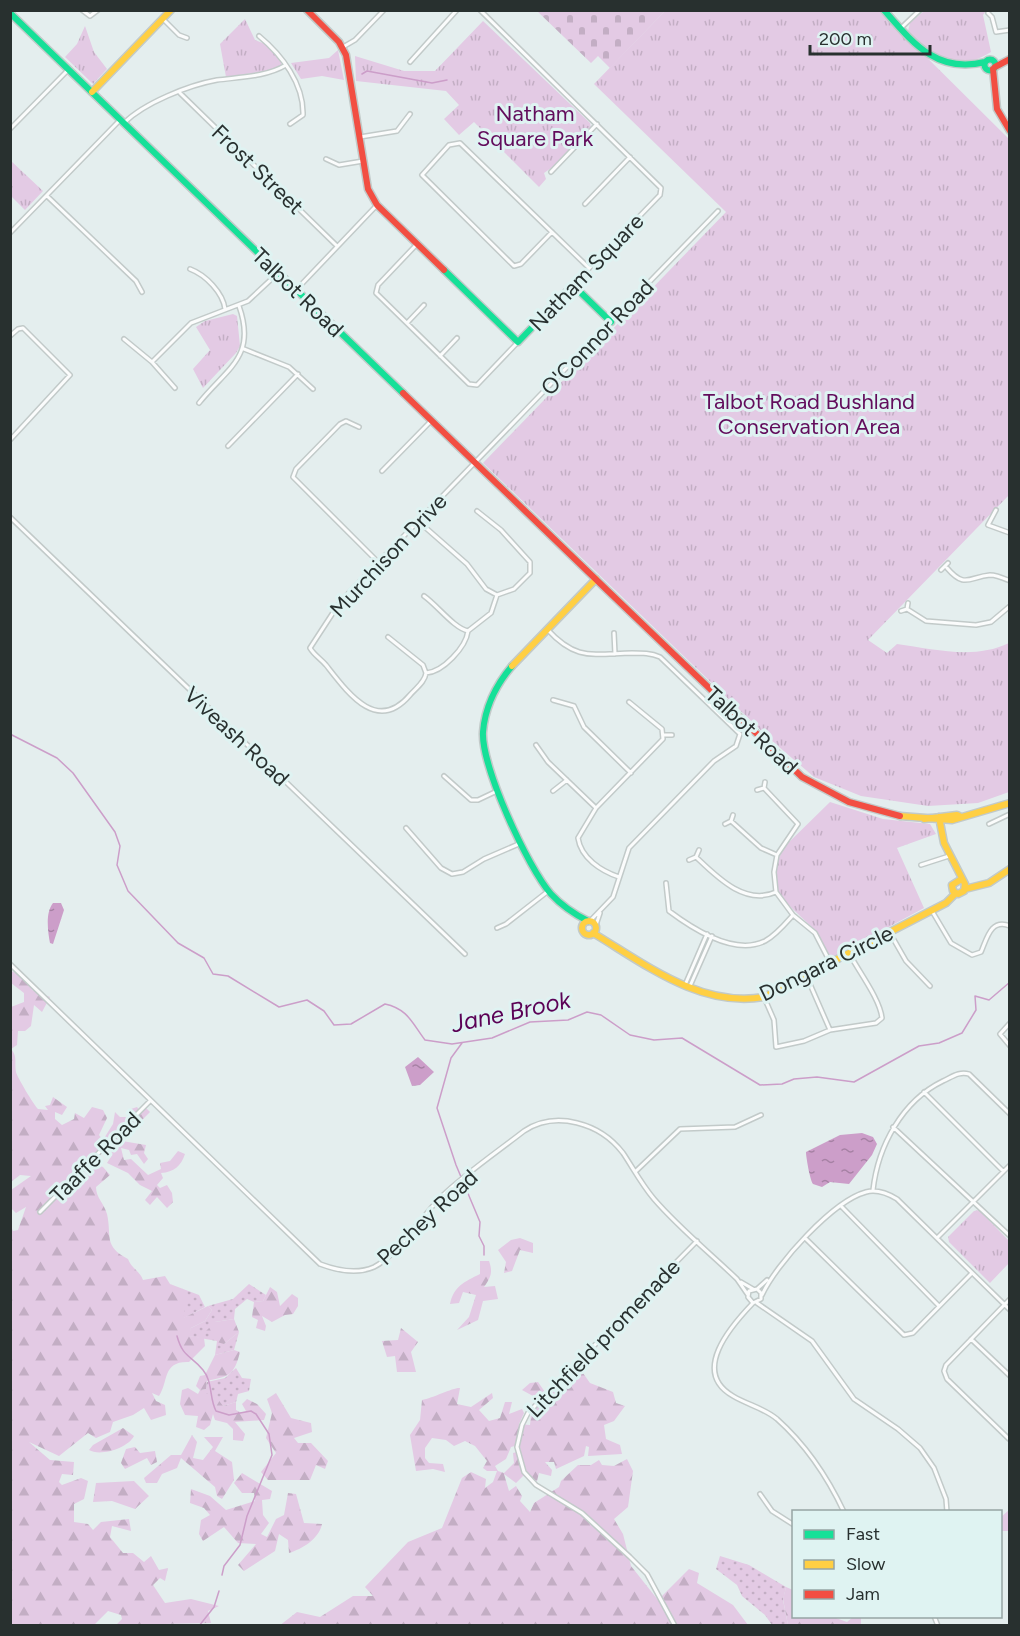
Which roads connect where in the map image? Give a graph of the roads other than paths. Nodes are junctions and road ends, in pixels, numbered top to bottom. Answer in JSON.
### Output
{"nodes":[{"id":1,"x":82,"y":10,"type":"edge"},
{"id":2,"x":98,"y":10,"type":"edge"},
{"id":3,"x":171,"y":10,"type":"edge"},
{"id":4,"x":307,"y":10,"type":"edge"},
{"id":5,"x":384,"y":10,"type":"edge"},
{"id":6,"x":457,"y":10,"type":"edge"},
{"id":7,"x":480,"y":10,"type":"edge"},
{"id":8,"x":884,"y":10,"type":"edge"},
{"id":9,"x":920,"y":10,"type":"edge"},
{"id":10,"x":10,"y":13,"type":"edge"},
{"id":11,"x":988,"y":13,"type":"dead end"},
{"id":12,"x":162,"y":19,"type":"junction"},
{"id":13,"x":901,"y":28,"type":"junction"},
{"id":14,"x":1010,"y":30,"type":"edge"},
{"id":15,"x":259,"y":36,"type":"dead end"},
{"id":16,"x":187,"y":38,"type":"dead end"},
{"id":17,"x":343,"y":47,"type":"junction"},
{"id":18,"x":1010,"y":59,"type":"edge"},
{"id":19,"x":410,"y":62,"type":"dead end"},
{"id":20,"x":286,"y":65,"type":"junction"},
{"id":21,"x":990,"y":67,"type":"junction"},
{"id":22,"x":68,"y":70,"type":"junction"},
{"id":23,"x":92,"y":92,"type":"junction"},
{"id":24,"x":180,"y":93,"type":"junction"},
{"id":25,"x":410,"y":114,"type":"dead end"},
{"id":26,"x":122,"y":122,"type":"junction"},
{"id":27,"x":290,"y":124,"type":"dead end"},
{"id":28,"x":597,"y":124,"type":"junction"},
{"id":29,"x":10,"y":129,"type":"edge"},
{"id":30,"x":1010,"y":131,"type":"edge"},
{"id":31,"x":360,"y":137,"type":"junction"},
{"id":32,"x":630,"y":157,"type":"junction"},
{"id":33,"x":326,"y":159,"type":"dead end"},
{"id":34,"x":363,"y":161,"type":"junction"},
{"id":35,"x":551,"y":172,"type":"dead end"},
{"id":36,"x":47,"y":196,"type":"junction"},
{"id":37,"x":585,"y":204,"type":"dead end"},
{"id":38,"x":377,"y":205,"type":"junction"},
{"id":39,"x":718,"y":211,"type":"dead end"},
{"id":40,"x":552,"y":232,"type":"junction"},
{"id":41,"x":10,"y":233,"type":"edge"},
{"id":42,"x":417,"y":244,"type":"junction"},
{"id":43,"x":337,"y":246,"type":"junction"},
{"id":44,"x":589,"y":268,"type":"junction"},
{"id":45,"x":190,"y":269,"type":"dead end"},
{"id":46,"x":278,"y":273,"type":"junction"},
{"id":47,"x":573,"y":285,"type":"junction"},
{"id":48,"x":296,"y":290,"type":"junction"},
{"id":49,"x":142,"y":292,"type":"dead end"},
{"id":50,"x":424,"y":305,"type":"dead end"},
{"id":51,"x":239,"y":306,"type":"junction"},
{"id":52,"x":225,"y":309,"type":"junction"},
{"id":53,"x":611,"y":322,"type":"junction"},
{"id":54,"x":406,"y":323,"type":"junction"},
{"id":55,"x":10,"y":336,"type":"edge"},
{"id":56,"x":457,"y":338,"type":"dead end"},
{"id":57,"x":124,"y":339,"type":"dead end"},
{"id":58,"x":518,"y":342,"type":"junction"},
{"id":59,"x":244,"y":349,"type":"junction"},
{"id":60,"x":440,"y":356,"type":"junction"},
{"id":61,"x":152,"y":362,"type":"junction"},
{"id":62,"x":298,"y":374,"type":"junction"},
{"id":63,"x":175,"y":388,"type":"dead end"},
{"id":64,"x":313,"y":389,"type":"dead end"},
{"id":65,"x":200,"y":403,"type":"dead end"},
{"id":66,"x":432,"y":421,"type":"junction"},
{"id":67,"x":360,"y":427,"type":"dead end"},
{"id":68,"x":10,"y":440,"type":"edge"},
{"id":69,"x":228,"y":446,"type":"dead end"},
{"id":70,"x":475,"y":463,"type":"junction"},
{"id":71,"x":382,"y":471,"type":"dead end"},
{"id":72,"x":996,"y":510,"type":"dead end"},
{"id":73,"x":477,"y":511,"type":"dead end"},
{"id":74,"x":10,"y":517,"type":"edge"},
{"id":75,"x":418,"y":521,"type":"junction"},
{"id":76,"x":988,"y":525,"type":"junction"},
{"id":77,"x":983,"y":526,"type":"dead end"},
{"id":78,"x":1010,"y":533,"type":"edge"},
{"id":79,"x":378,"y":562,"type":"junction"},
{"id":80,"x":941,"y":570,"type":"dead end"},
{"id":81,"x":1010,"y":580,"type":"edge"},
{"id":82,"x":596,"y":581,"type":"junction"},
{"id":83,"x":497,"y":595,"type":"junction"},
{"id":84,"x":424,"y":596,"type":"dead end"},
{"id":85,"x":909,"y":603,"type":"dead end"},
{"id":86,"x":1010,"y":606,"type":"edge"},
{"id":87,"x":907,"y":609,"type":"junction"},
{"id":88,"x":901,"y":611,"type":"dead end"},
{"id":89,"x":547,"y":629,"type":"junction"},
{"id":90,"x":468,"y":631,"type":"junction"},
{"id":91,"x":614,"y":633,"type":"dead end"},
{"id":92,"x":388,"y":637,"type":"dead end"},
{"id":93,"x":615,"y":654,"type":"junction"},
{"id":94,"x":426,"y":673,"type":"junction"},
{"id":95,"x":553,"y":700,"type":"dead end"},
{"id":96,"x":628,"y":702,"type":"dead end"},
{"id":97,"x":664,"y":735,"type":"junction"},
{"id":98,"x":672,"y":735,"type":"dead end"},
{"id":99,"x":536,"y":745,"type":"dead end"},
{"id":100,"x":631,"y":773,"type":"junction"},
{"id":101,"x":444,"y":776,"type":"dead end"},
{"id":102,"x":567,"y":780,"type":"junction"},
{"id":103,"x":765,"y":782,"type":"dead end"},
{"id":104,"x":764,"y":788,"type":"junction"},
{"id":105,"x":498,"y":790,"type":"junction"},
{"id":106,"x":552,"y":790,"type":"dead end"},
{"id":107,"x":757,"y":790,"type":"dead end"},
{"id":108,"x":1010,"y":802,"type":"edge"},
{"id":109,"x":596,"y":808,"type":"junction"},
{"id":110,"x":1010,"y":814,"type":"edge"},
{"id":111,"x":733,"y":815,"type":"dead end"},
{"id":112,"x":941,"y":819,"type":"junction"},
{"id":113,"x":731,"y":821,"type":"junction"},
{"id":114,"x":725,"y":824,"type":"dead end"},
{"id":115,"x":989,"y":824,"type":"dead end"},
{"id":116,"x":406,"y":828,"type":"dead end"},
{"id":117,"x":521,"y":843,"type":"junction"},
{"id":118,"x":699,"y":850,"type":"dead end"},
{"id":119,"x":777,"y":855,"type":"junction"},
{"id":120,"x":950,"y":855,"type":"junction"},
{"id":121,"x":696,"y":857,"type":"junction"},
{"id":122,"x":689,"y":860,"type":"dead end"},
{"id":123,"x":921,"y":865,"type":"dead end"},
{"id":124,"x":1010,"y":868,"type":"edge"},
{"id":125,"x":619,"y":877,"type":"junction"},
{"id":126,"x":666,"y":883,"type":"dead end"},
{"id":127,"x":962,"y":883,"type":"junction"},
{"id":128,"x":954,"y":891,"type":"junction"},
{"id":129,"x":547,"y":892,"type":"junction"},
{"id":130,"x":776,"y":892,"type":"junction"},
{"id":131,"x":932,"y":910,"type":"junction"},
{"id":132,"x":601,"y":911,"type":"junction"},
{"id":133,"x":574,"y":915,"type":"junction"},
{"id":134,"x":793,"y":915,"type":"junction"},
{"id":135,"x":593,"y":926,"type":"junction"},
{"id":136,"x":1010,"y":926,"type":"edge"},
{"id":137,"x":582,"y":927,"type":"junction"},
{"id":138,"x":497,"y":928,"type":"dead end"},
{"id":139,"x":889,"y":932,"type":"junction"},
{"id":140,"x":707,"y":933,"type":"junction"},
{"id":141,"x":712,"y":936,"type":"junction"},
{"id":142,"x":849,"y":953,"type":"junction"},
{"id":143,"x":465,"y":954,"type":"dead end"},
{"id":144,"x":830,"y":962,"type":"junction"},
{"id":145,"x":10,"y":964,"type":"edge"},
{"id":146,"x":806,"y":975,"type":"junction"},
{"id":147,"x":687,"y":986,"type":"junction"},
{"id":148,"x":930,"y":986,"type":"dead end"},
{"id":149,"x":764,"y":997,"type":"junction"},
{"id":150,"x":1010,"y":1023,"type":"edge"},
{"id":151,"x":830,"y":1030,"type":"junction"},
{"id":152,"x":1010,"y":1046,"type":"edge"},
{"id":153,"x":924,"y":1092,"type":"junction"},
{"id":154,"x":150,"y":1101,"type":"junction"},
{"id":155,"x":1010,"y":1114,"type":"edge"},
{"id":156,"x":761,"y":1115,"type":"dead end"},
{"id":157,"x":893,"y":1127,"type":"junction"},
{"id":158,"x":1010,"y":1165,"type":"edge"},
{"id":159,"x":1003,"y":1171,"type":"junction"},
{"id":160,"x":635,"y":1172,"type":"junction"},
{"id":161,"x":873,"y":1191,"type":"junction"},
{"id":162,"x":974,"y":1201,"type":"junction"},
{"id":163,"x":841,"y":1206,"type":"junction"},
{"id":164,"x":40,"y":1212,"type":"dead end"},
{"id":165,"x":1009,"y":1234,"type":"edge"},
{"id":166,"x":805,"y":1237,"type":"junction"},
{"id":167,"x":937,"y":1238,"type":"junction"},
{"id":168,"x":697,"y":1241,"type":"junction"},
{"id":169,"x":972,"y":1273,"type":"junction"},
{"id":170,"x":771,"y":1276,"type":"junction"},
{"id":171,"x":739,"y":1281,"type":"junction"},
{"id":172,"x":755,"y":1289,"type":"junction"},
{"id":173,"x":748,"y":1296,"type":"junction"},
{"id":174,"x":762,"y":1296,"type":"junction"},
{"id":175,"x":1010,"y":1299,"type":"edge"},
{"id":176,"x":755,"y":1303,"type":"junction"},
{"id":177,"x":1004,"y":1305,"type":"junction"},
{"id":178,"x":939,"y":1306,"type":"junction"},
{"id":179,"x":769,"y":1309,"type":"junction"},
{"id":180,"x":1010,"y":1310,"type":"edge"},
{"id":181,"x":743,"y":1314,"type":"junction"},
{"id":182,"x":971,"y":1339,"type":"junction"},
{"id":183,"x":1010,"y":1376,"type":"edge"},
{"id":184,"x":1009,"y":1439,"type":"edge"},
{"id":185,"x":760,"y":1494,"type":"dead end"},
{"id":186,"x":843,"y":1510,"type":"edge"},
{"id":187,"x":947,"y":1510,"type":"edge"},
{"id":188,"x":792,"y":1525,"type":"edge"},
{"id":189,"x":675,"y":1626,"type":"edge"}],
"edges":[{"from":1,"to":2,"type":"street"},
{"from":3,"to":12,"type":"street"},
{"from":4,"to":17,"type":"street"},
{"from":5,"to":17,"type":"street"},
{"from":6,"to":19,"type":"street"},
{"from":7,"to":28,"type":"street","name":"Natham Square"},
{"from":8,"to":13,"type":"street"},
{"from":9,"to":13,"type":"street"},
{"from":10,"to":22,"type":"street","name":"Talbot Road"},
{"from":11,"to":14,"type":"street"},
{"from":12,"to":16,"type":"street"},
{"from":12,"to":23,"type":"street"},
{"from":13,"to":21,"type":"street"},
{"from":15,"to":20,"type":"street"},
{"from":17,"to":31,"type":"street","name":"Natham Square"},
{"from":18,"to":21,"type":"street"},
{"from":20,"to":24,"type":"street"},
{"from":20,"to":27,"type":"street"},
{"from":21,"to":30,"type":"street"},
{"from":22,"to":23,"type":"street","name":"Talbot Road"},
{"from":22,"to":29,"type":"street"},
{"from":23,"to":26,"type":"street","name":"Talbot Road"},
{"from":24,"to":26,"type":"street"},
{"from":24,"to":43,"type":"street","name":"Frost Street"},
{"from":25,"to":31,"type":"street"},
{"from":26,"to":36,"type":"street"},
{"from":26,"to":46,"type":"street","name":"Talbot Road"},
{"from":28,"to":32,"type":"street","name":"Natham Square"},
{"from":28,"to":35,"type":"street"},
{"from":31,"to":34,"type":"street","name":"Natham Square"},
{"from":32,"to":37,"type":"street"},
{"from":32,"to":44,"type":"street","name":"Natham Square"},
{"from":33,"to":34,"type":"street"},
{"from":34,"to":38,"type":"street","name":"Natham Square"},
{"from":36,"to":41,"type":"street"},
{"from":36,"to":49,"type":"street"},
{"from":38,"to":42,"type":"street","name":"Natham Square"},
{"from":38,"to":43,"type":"street"},
{"from":39,"to":53,"type":"street","name":"O'Connor Road"},
{"from":40,"to":40,"type":"street"},
{"from":40,"to":44,"type":"street"},
{"from":42,"to":54,"type":"street"},
{"from":42,"to":58,"type":"street","name":"Natham Square"},
{"from":43,"to":48,"type":"street"},
{"from":44,"to":47,"type":"street","name":"Natham Square"},
{"from":45,"to":52,"type":"street"},
{"from":46,"to":48,"type":"street","name":"Talbot Road"},
{"from":46,"to":51,"type":"street"},
{"from":47,"to":53,"type":"street"},
{"from":47,"to":58,"type":"street","name":"Natham Square"},
{"from":48,"to":66,"type":"street","name":"Talbot Road"},
{"from":50,"to":54,"type":"street"},
{"from":51,"to":52,"type":"street"},
{"from":51,"to":59,"type":"street"},
{"from":52,"to":61,"type":"street"},
{"from":53,"to":70,"type":"street","name":"O'Connor Road"},
{"from":54,"to":60,"type":"street"},
{"from":55,"to":68,"type":"street"},
{"from":56,"to":60,"type":"street"},
{"from":57,"to":61,"type":"street"},
{"from":58,"to":60,"type":"street"},
{"from":59,"to":62,"type":"street"},
{"from":59,"to":65,"type":"street"},
{"from":61,"to":63,"type":"street"},
{"from":62,"to":64,"type":"street"},
{"from":62,"to":69,"type":"street"},
{"from":66,"to":70,"type":"street","name":"Talbot Road"},
{"from":66,"to":71,"type":"street"},
{"from":67,"to":79,"type":"street"},
{"from":70,"to":75,"type":"street","name":"Murchison Drive"},
{"from":70,"to":82,"type":"street","name":"Talbot Road"},
{"from":72,"to":76,"type":"street"},
{"from":73,"to":83,"type":"street"},
{"from":74,"to":143,"type":"street","name":"Viveash Road"},
{"from":75,"to":79,"type":"street","name":"Murchison Drive"},
{"from":75,"to":83,"type":"street"},
{"from":76,"to":77,"type":"street"},
{"from":76,"to":78,"type":"street"},
{"from":79,"to":94,"type":"street","name":"Murchison Drive"},
{"from":80,"to":81,"type":"street"},
{"from":82,"to":89,"type":"street","name":"Dongara Circle"},
{"from":82,"to":112,"type":"street","name":"Talbot Road"},
{"from":83,"to":90,"type":"street"},
{"from":84,"to":90,"type":"street"},
{"from":85,"to":87,"type":"street"},
{"from":86,"to":87,"type":"street"},
{"from":87,"to":88,"type":"street"},
{"from":89,"to":93,"type":"street"},
{"from":89,"to":105,"type":"street","name":"Dongara Circle"},
{"from":90,"to":94,"type":"street"},
{"from":91,"to":93,"type":"street"},
{"from":92,"to":94,"type":"street"},
{"from":93,"to":125,"type":"street"},
{"from":95,"to":100,"type":"street"},
{"from":96,"to":97,"type":"street"},
{"from":97,"to":98,"type":"street"},
{"from":97,"to":100,"type":"street"},
{"from":99,"to":102,"type":"street"},
{"from":100,"to":109,"type":"street"},
{"from":101,"to":105,"type":"street"},
{"from":102,"to":106,"type":"street"},
{"from":102,"to":109,"type":"street"},
{"from":103,"to":104,"type":"street"},
{"from":104,"to":107,"type":"street"},
{"from":104,"to":119,"type":"street"},
{"from":105,"to":117,"type":"street","name":"Dongara Circle"},
{"from":108,"to":112,"type":"street","name":"Talbot Road"},
{"from":109,"to":125,"type":"street"},
{"from":110,"to":115,"type":"street"},
{"from":111,"to":113,"type":"street"},
{"from":112,"to":120,"type":"street"},
{"from":113,"to":114,"type":"street"},
{"from":113,"to":119,"type":"street"},
{"from":116,"to":117,"type":"street"},
{"from":117,"to":129,"type":"street","name":"Dongara Circle"},
{"from":118,"to":121,"type":"street"},
{"from":119,"to":130,"type":"street"},
{"from":120,"to":123,"type":"street"},
{"from":120,"to":127,"type":"street"},
{"from":121,"to":122,"type":"street"},
{"from":121,"to":130,"type":"street"},
{"from":124,"to":127,"type":"street"},
{"from":125,"to":132,"type":"street"},
{"from":126,"to":140,"type":"street"},
{"from":127,"to":128,"type":"street"},
{"from":127,"to":128,"type":"street"},
{"from":128,"to":131,"type":"street","name":"Dongara Circle"},
{"from":129,"to":133,"type":"street","name":"Dongara Circle"},
{"from":129,"to":138,"type":"street"},
{"from":130,"to":134,"type":"street"},
{"from":131,"to":136,"type":"street"},
{"from":131,"to":139,"type":"street","name":"Dongara Circle"},
{"from":132,"to":135,"type":"street"},
{"from":132,"to":135,"type":"street"},
{"from":133,"to":135,"type":"street","name":"Dongara Circle"},
{"from":133,"to":137,"type":"street","name":"Dongara Circle"},
{"from":134,"to":141,"type":"street"},
{"from":134,"to":144,"type":"street"},
{"from":135,"to":137,"type":"street"},
{"from":135,"to":137,"type":"street"},
{"from":135,"to":147,"type":"street","name":"Dongara Circle"},
{"from":139,"to":142,"type":"street","name":"Dongara Circle"},
{"from":139,"to":148,"type":"street"},
{"from":140,"to":141,"type":"street"},
{"from":140,"to":147,"type":"street"},
{"from":141,"to":147,"type":"street"},
{"from":142,"to":144,"type":"street","name":"Dongara Circle"},
{"from":142,"to":151,"type":"street"},
{"from":144,"to":146,"type":"street","name":"Dongara Circle"},
{"from":145,"to":154,"type":"street","name":"Pechey Road"},
{"from":146,"to":149,"type":"street","name":"Dongara Circle"},
{"from":146,"to":151,"type":"street"},
{"from":147,"to":149,"type":"street","name":"Dongara Circle"},
{"from":149,"to":151,"type":"street"},
{"from":150,"to":152,"type":"street"},
{"from":153,"to":155,"type":"street"},
{"from":153,"to":157,"type":"street"},
{"from":153,"to":159,"type":"street"},
{"from":154,"to":160,"type":"street","name":"Pechey Road"},
{"from":154,"to":164,"type":"street","name":"Taaffe Road"},
{"from":156,"to":160,"type":"street"},
{"from":157,"to":161,"type":"street"},
{"from":157,"to":162,"type":"street"},
{"from":158,"to":159,"type":"street"},
{"from":159,"to":162,"type":"street"},
{"from":160,"to":168,"type":"street","name":"Pechey Road"},
{"from":161,"to":163,"type":"street"},
{"from":161,"to":167,"type":"street"},
{"from":162,"to":165,"type":"street"},
{"from":162,"to":167,"type":"street"},
{"from":163,"to":166,"type":"street"},
{"from":163,"to":178,"type":"street"},
{"from":166,"to":170,"type":"street"},
{"from":166,"to":178,"type":"street"},
{"from":167,"to":169,"type":"street"},
{"from":168,"to":171,"type":"street","name":"Pechey Road"},
{"from":168,"to":189,"type":"street","name":"Litchfield promenade"},
{"from":169,"to":177,"type":"street"},
{"from":169,"to":178,"type":"street"},
{"from":170,"to":172,"type":"street"},
{"from":170,"to":174,"type":"street"},
{"from":171,"to":172,"type":"street","name":"Pechey Road"},
{"from":171,"to":173,"type":"street","name":"Pechey Road"},
{"from":172,"to":173,"type":"street"},
{"from":172,"to":174,"type":"street"},
{"from":173,"to":176,"type":"street","name":"Pechey Road"},
{"from":173,"to":181,"type":"street"},
{"from":174,"to":176,"type":"street"},
{"from":174,"to":179,"type":"street"},
{"from":175,"to":177,"type":"street"},
{"from":176,"to":179,"type":"street"},
{"from":176,"to":181,"type":"street"},
{"from":177,"to":180,"type":"street"},
{"from":177,"to":182,"type":"street"},
{"from":179,"to":187,"type":"street"},
{"from":181,"to":186,"type":"street"},
{"from":182,"to":183,"type":"street"},
{"from":182,"to":184,"type":"street"},
{"from":185,"to":188,"type":"street"}]}
